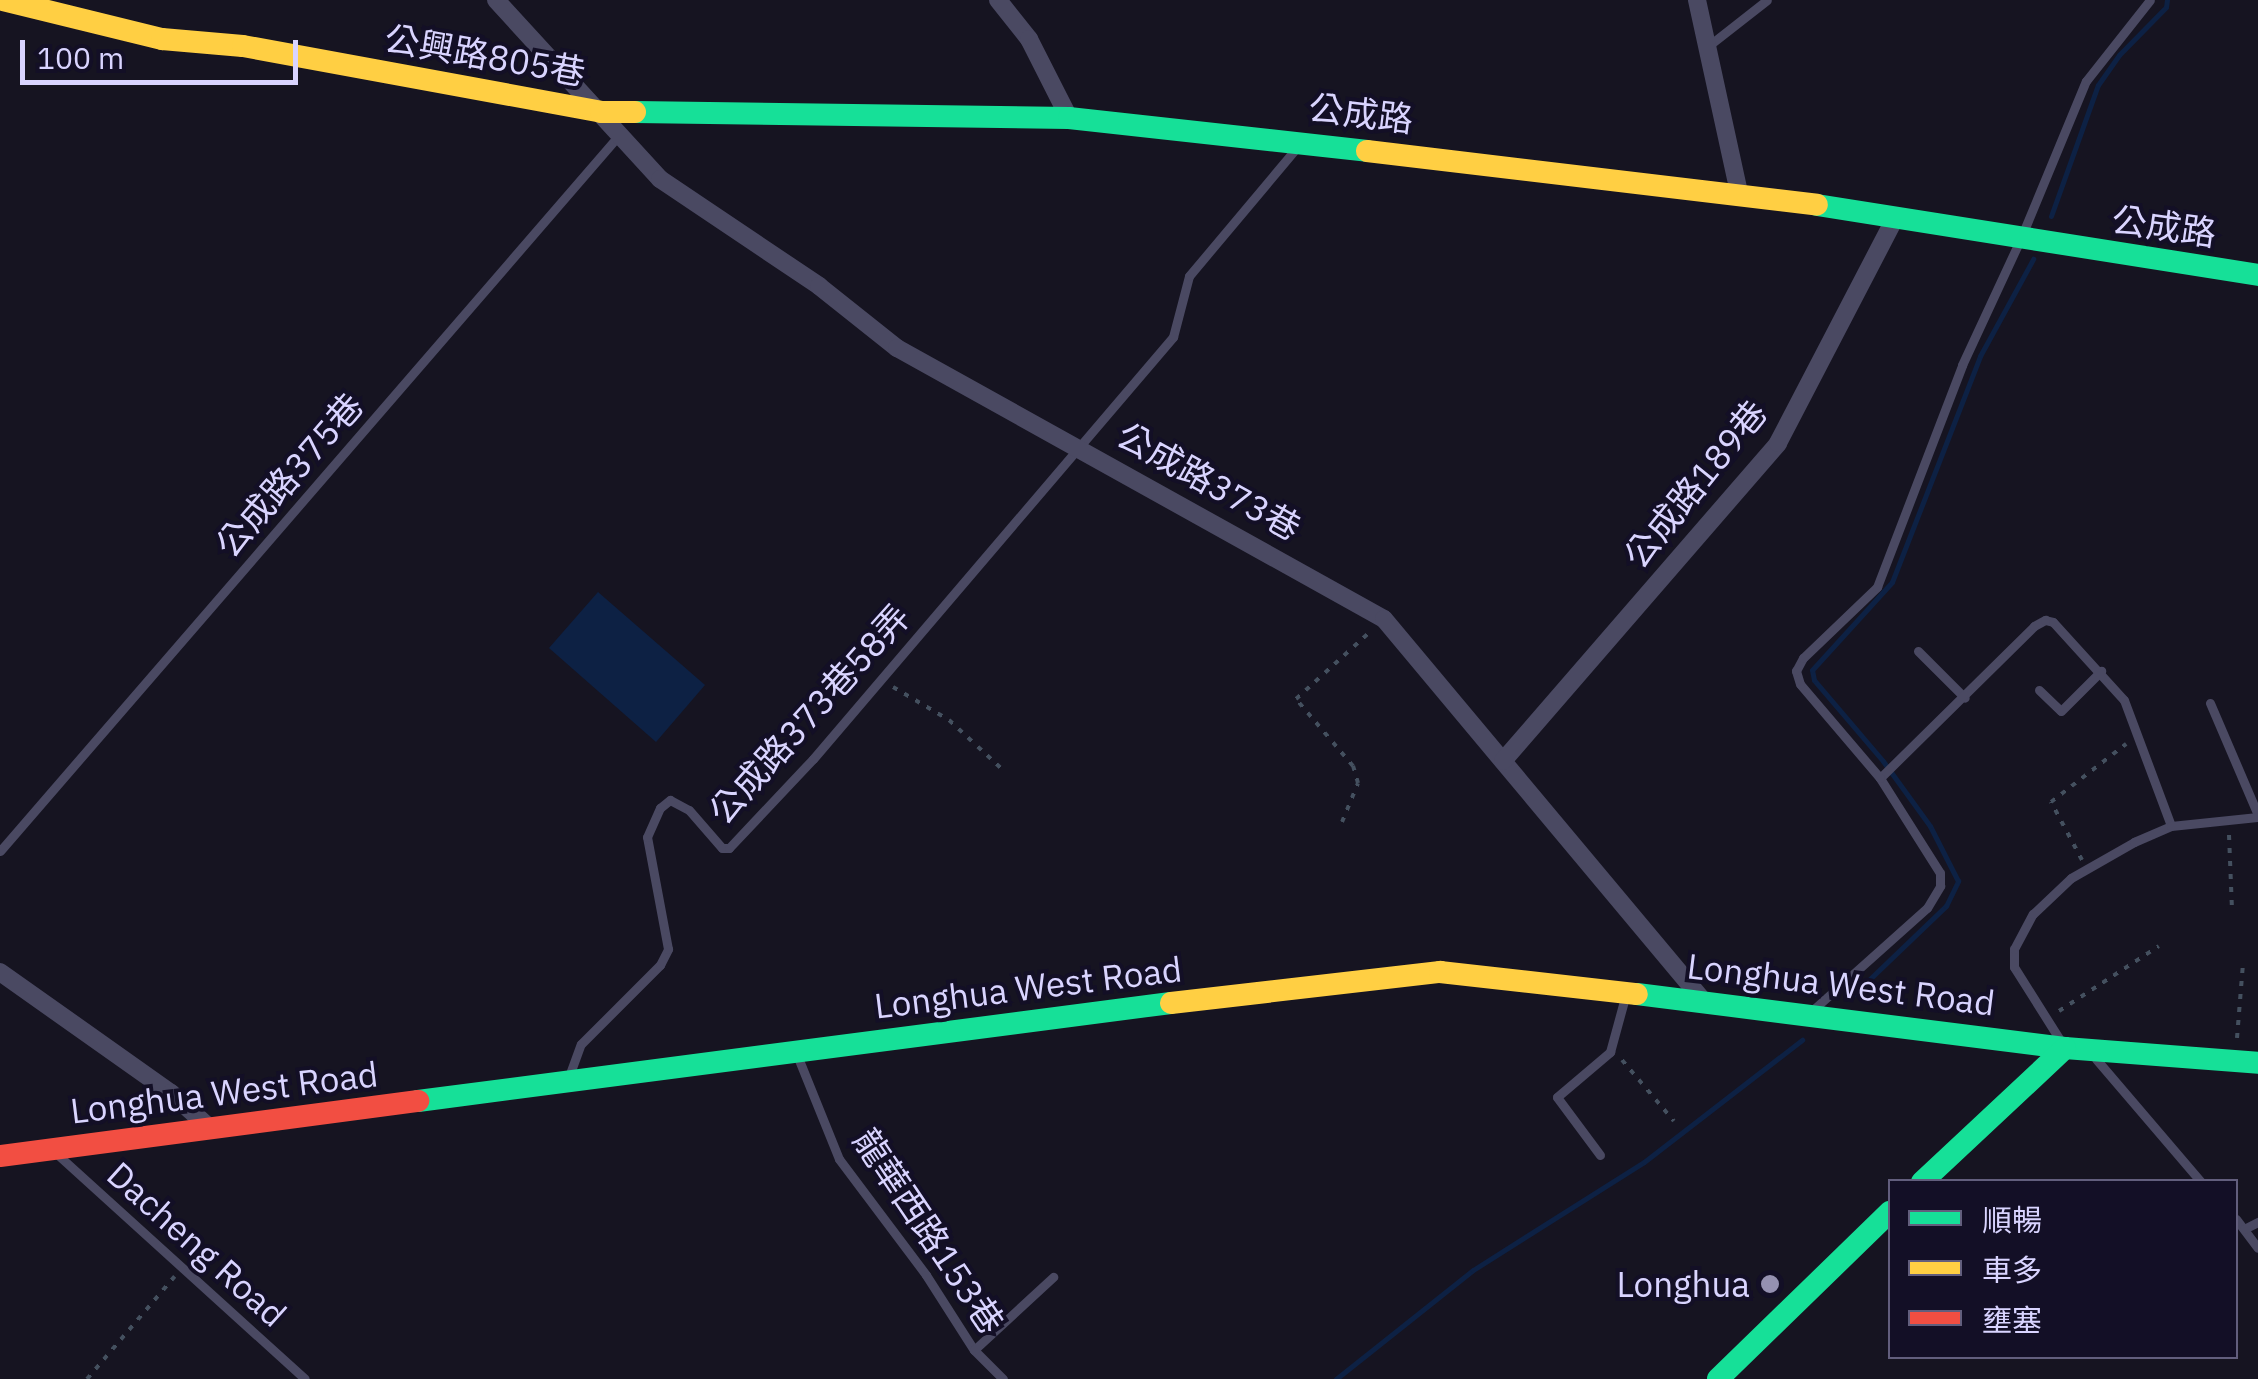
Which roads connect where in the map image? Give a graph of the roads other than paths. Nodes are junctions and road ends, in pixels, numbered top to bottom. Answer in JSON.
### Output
{"nodes":[{"id":1,"x":496,"y":0,"type":"edge"},
{"id":2,"x":998,"y":0,"type":"edge"},
{"id":3,"x":1697,"y":0,"type":"edge"},
{"id":4,"x":1766,"y":0,"type":"edge"},
{"id":5,"x":2150,"y":0,"type":"edge"},
{"id":6,"x":2,"y":1,"type":"edge"},
{"id":7,"x":1705,"y":49,"type":"junction"},
{"id":8,"x":601,"y":112,"type":"junction"},
{"id":9,"x":1069,"y":118,"type":"junction"},
{"id":10,"x":620,"y":134,"type":"junction"},
{"id":11,"x":1302,"y":142,"type":"junction"},
{"id":12,"x":1738,"y":194,"type":"junction"},
{"id":13,"x":1895,"y":218,"type":"junction"},
{"id":14,"x":2020,"y":240,"type":"junction"},
{"id":15,"x":2258,"y":274,"type":"edge"},
{"id":16,"x":1078,"y":446,"type":"junction"},
{"id":17,"x":1918,"y":651,"type":"dead end"},
{"id":18,"x":2102,"y":671,"type":"junction"},
{"id":19,"x":2039,"y":690,"type":"dead end"},
{"id":20,"x":1966,"y":698,"type":"junction"},
{"id":21,"x":2210,"y":703,"type":"dead end"},
{"id":22,"x":1503,"y":761,"type":"junction"},
{"id":23,"x":1883,"y":776,"type":"junction"},
{"id":24,"x":2258,"y":816,"type":"edge"},
{"id":25,"x":2171,"y":826,"type":"junction"},
{"id":26,"x":0,"y":852,"type":"edge"},
{"id":27,"x":0,"y":972,"type":"edge"},
{"id":28,"x":1626,"y":994,"type":"junction"},
{"id":29,"x":1703,"y":1002,"type":"junction"},
{"id":30,"x":1809,"y":1013,"type":"junction"},
{"id":31,"x":2077,"y":1048,"type":"junction"},
{"id":32,"x":796,"y":1052,"type":"junction"},
{"id":33,"x":2247,"y":1062,"type":"edge"},
{"id":34,"x":568,"y":1082,"type":"junction"},
{"id":35,"x":210,"y":1129,"type":"junction"},
{"id":36,"x":52,"y":1150,"type":"junction"},
{"id":37,"x":1600,"y":1155,"type":"dead end"},
{"id":38,"x":0,"y":1156,"type":"edge"},
{"id":39,"x":1925,"y":1179,"type":"edge"},
{"id":40,"x":2198,"y":1179,"type":"edge"},
{"id":41,"x":1888,"y":1214,"type":"edge"},
{"id":42,"x":2238,"y":1222,"type":"edge"},
{"id":43,"x":2258,"y":1222,"type":"edge"},
{"id":44,"x":2244,"y":1229,"type":"junction"},
{"id":45,"x":2258,"y":1248,"type":"edge"},
{"id":46,"x":1053,"y":1277,"type":"dead end"},
{"id":47,"x":974,"y":1350,"type":"junction"},
{"id":48,"x":305,"y":1379,"type":"edge"},
{"id":49,"x":1003,"y":1379,"type":"edge"},
{"id":50,"x":1718,"y":1379,"type":"edge"}],
"edges":[{"from":1,"to":8,"type":"street"},
{"from":2,"to":9,"type":"street"},
{"from":3,"to":7,"type":"street"},
{"from":4,"to":7,"type":"lane"},
{"from":5,"to":14,"type":"lane"},
{"from":6,"to":8,"type":"street","name":"公興路805巷"},
{"from":7,"to":12,"type":"street"},
{"from":8,"to":9,"type":"street","name":"公成路"},
{"from":8,"to":10,"type":"street","name":"公成路373巷"},
{"from":9,"to":11,"type":"street","name":"公成路"},
{"from":10,"to":16,"type":"street","name":"公成路373巷"},
{"from":10,"to":26,"type":"lane","name":"公成路375巷"},
{"from":11,"to":12,"type":"street","name":"公成路"},
{"from":11,"to":16,"type":"lane","name":"公成路373巷58弄"},
{"from":12,"to":13,"type":"street","name":"公成路"},
{"from":13,"to":14,"type":"street","name":"公成路"},
{"from":13,"to":22,"type":"street","name":"公成路189巷"},
{"from":14,"to":15,"type":"street","name":"公成路"},
{"from":14,"to":23,"type":"lane"},
{"from":16,"to":22,"type":"street","name":"公成路373巷"},
{"from":16,"to":34,"type":"lane","name":"公成路373巷58弄"},
{"from":17,"to":20,"type":"lane"},
{"from":18,"to":19,"type":"lane"},
{"from":18,"to":20,"type":"lane"},
{"from":18,"to":25,"type":"lane"},
{"from":20,"to":23,"type":"lane"},
{"from":21,"to":24,"type":"lane"},
{"from":22,"to":29,"type":"street","name":"公成路373巷"},
{"from":23,"to":30,"type":"lane"},
{"from":24,"to":25,"type":"lane"},
{"from":25,"to":31,"type":"lane"},
{"from":27,"to":35,"type":"street"},
{"from":28,"to":29,"type":"street","name":"Longhua West Road"},
{"from":28,"to":32,"type":"street","name":"Longhua West Road"},
{"from":28,"to":37,"type":"lane"},
{"from":29,"to":30,"type":"street","name":"Longhua West Road"},
{"from":30,"to":31,"type":"street","name":"Longhua West Road"},
{"from":31,"to":33,"type":"street","name":"Longhua West Road"},
{"from":31,"to":39,"type":"street"},
{"from":31,"to":40,"type":"lane"},
{"from":32,"to":34,"type":"street","name":"Longhua West Road"},
{"from":32,"to":47,"type":"lane","name":"龍華西路153巷"},
{"from":34,"to":35,"type":"street","name":"Longhua West Road"},
{"from":35,"to":36,"type":"street","name":"Longhua West Road"},
{"from":36,"to":38,"type":"street","name":"Longhua West Road"},
{"from":36,"to":48,"type":"lane","name":"Dacheng Road"},
{"from":41,"to":50,"type":"street"},
{"from":42,"to":44,"type":"lane"},
{"from":43,"to":44,"type":"lane"},
{"from":44,"to":45,"type":"lane"},
{"from":46,"to":47,"type":"lane"},
{"from":47,"to":49,"type":"lane","name":"龍華西路153巷"}]}
